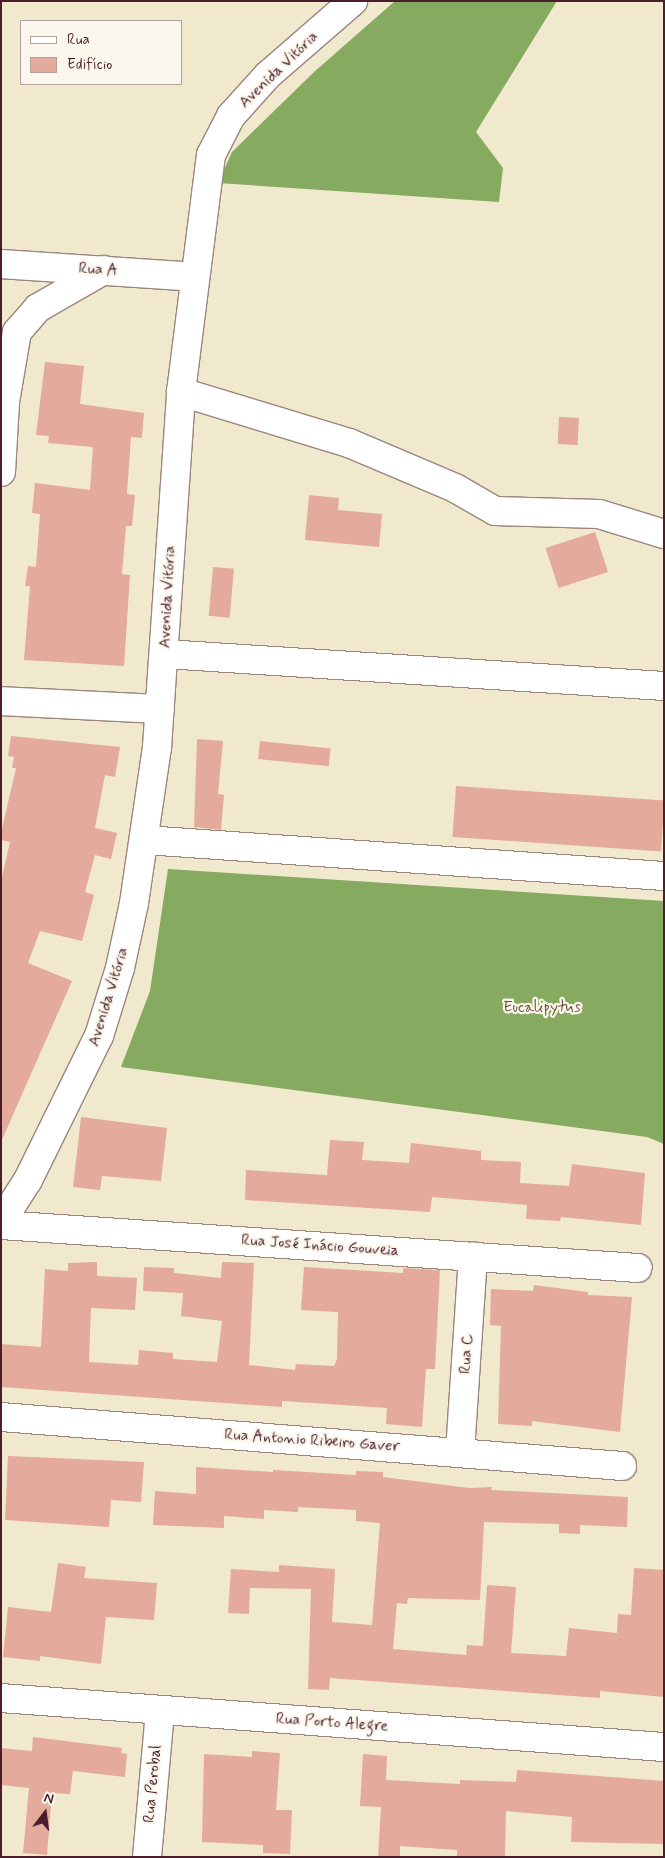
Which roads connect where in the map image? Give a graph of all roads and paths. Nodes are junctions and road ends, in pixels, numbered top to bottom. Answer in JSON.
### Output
{"nodes":[{"id":1,"x":353,"y":1,"type":"edge"},
{"id":2,"x":1,"y":264,"type":"edge"},
{"id":3,"x":104,"y":270,"type":"junction"},
{"id":4,"x":195,"y":277,"type":"junction"},
{"id":5,"x":181,"y":392,"type":"junction"},
{"id":6,"x":1,"y":472,"type":"edge"},
{"id":7,"x":664,"y":534,"type":"edge"},
{"id":8,"x":165,"y":654,"type":"junction"},
{"id":9,"x":664,"y":686,"type":"edge"},
{"id":10,"x":1,"y":702,"type":"edge"},
{"id":11,"x":160,"y":709,"type":"junction"},
{"id":12,"x":145,"y":840,"type":"junction"},
{"id":13,"x":664,"y":876,"type":"edge"},
{"id":14,"x":1,"y":1224,"type":"edge"},
{"id":15,"x":473,"y":1256,"type":"junction"},
{"id":16,"x":638,"y":1268,"type":"dead end"},
{"id":17,"x":1,"y":1417,"type":"edge"},
{"id":18,"x":460,"y":1452,"type":"junction"},
{"id":19,"x":622,"y":1466,"type":"dead end"},
{"id":20,"x":1,"y":1698,"type":"edge"},
{"id":21,"x":160,"y":1711,"type":"junction"},
{"id":22,"x":664,"y":1747,"type":"edge"},
{"id":23,"x":147,"y":1857,"type":"edge"}],
"edges":[{"from":1,"to":4,"type":"street","name":"Avenida Vitória"},
{"from":2,"to":3,"type":"street","name":"Rua A"},
{"from":3,"to":4,"type":"street","name":"Rua A"},
{"from":3,"to":6,"type":"street"},
{"from":4,"to":5,"type":"street","name":"Avenida Vitória"},
{"from":5,"to":7,"type":"street"},
{"from":5,"to":8,"type":"street","name":"Avenida Vitória"},
{"from":8,"to":9,"type":"street"},
{"from":8,"to":11,"type":"street","name":"Avenida Vitória"},
{"from":10,"to":11,"type":"street"},
{"from":11,"to":12,"type":"street","name":"Avenida Vitória"},
{"from":12,"to":13,"type":"street"},
{"from":12,"to":14,"type":"street","name":"Avenida Vitória"},
{"from":14,"to":15,"type":"street","name":"Rua José Inácio Gouveia"},
{"from":15,"to":16,"type":"street","name":"Rua José Inácio Gouveia"},
{"from":15,"to":18,"type":"street","name":"Rua C"},
{"from":17,"to":18,"type":"street","name":"Rua Antonio Ribeiro Gaver"},
{"from":18,"to":19,"type":"street","name":"Rua Antonio Ribeiro Gaver"},
{"from":20,"to":21,"type":"street","name":"Rua Porto Alegre"},
{"from":21,"to":22,"type":"street","name":"Rua Porto Alegre"},
{"from":21,"to":23,"type":"street","name":"Rua Perobal"}]}
